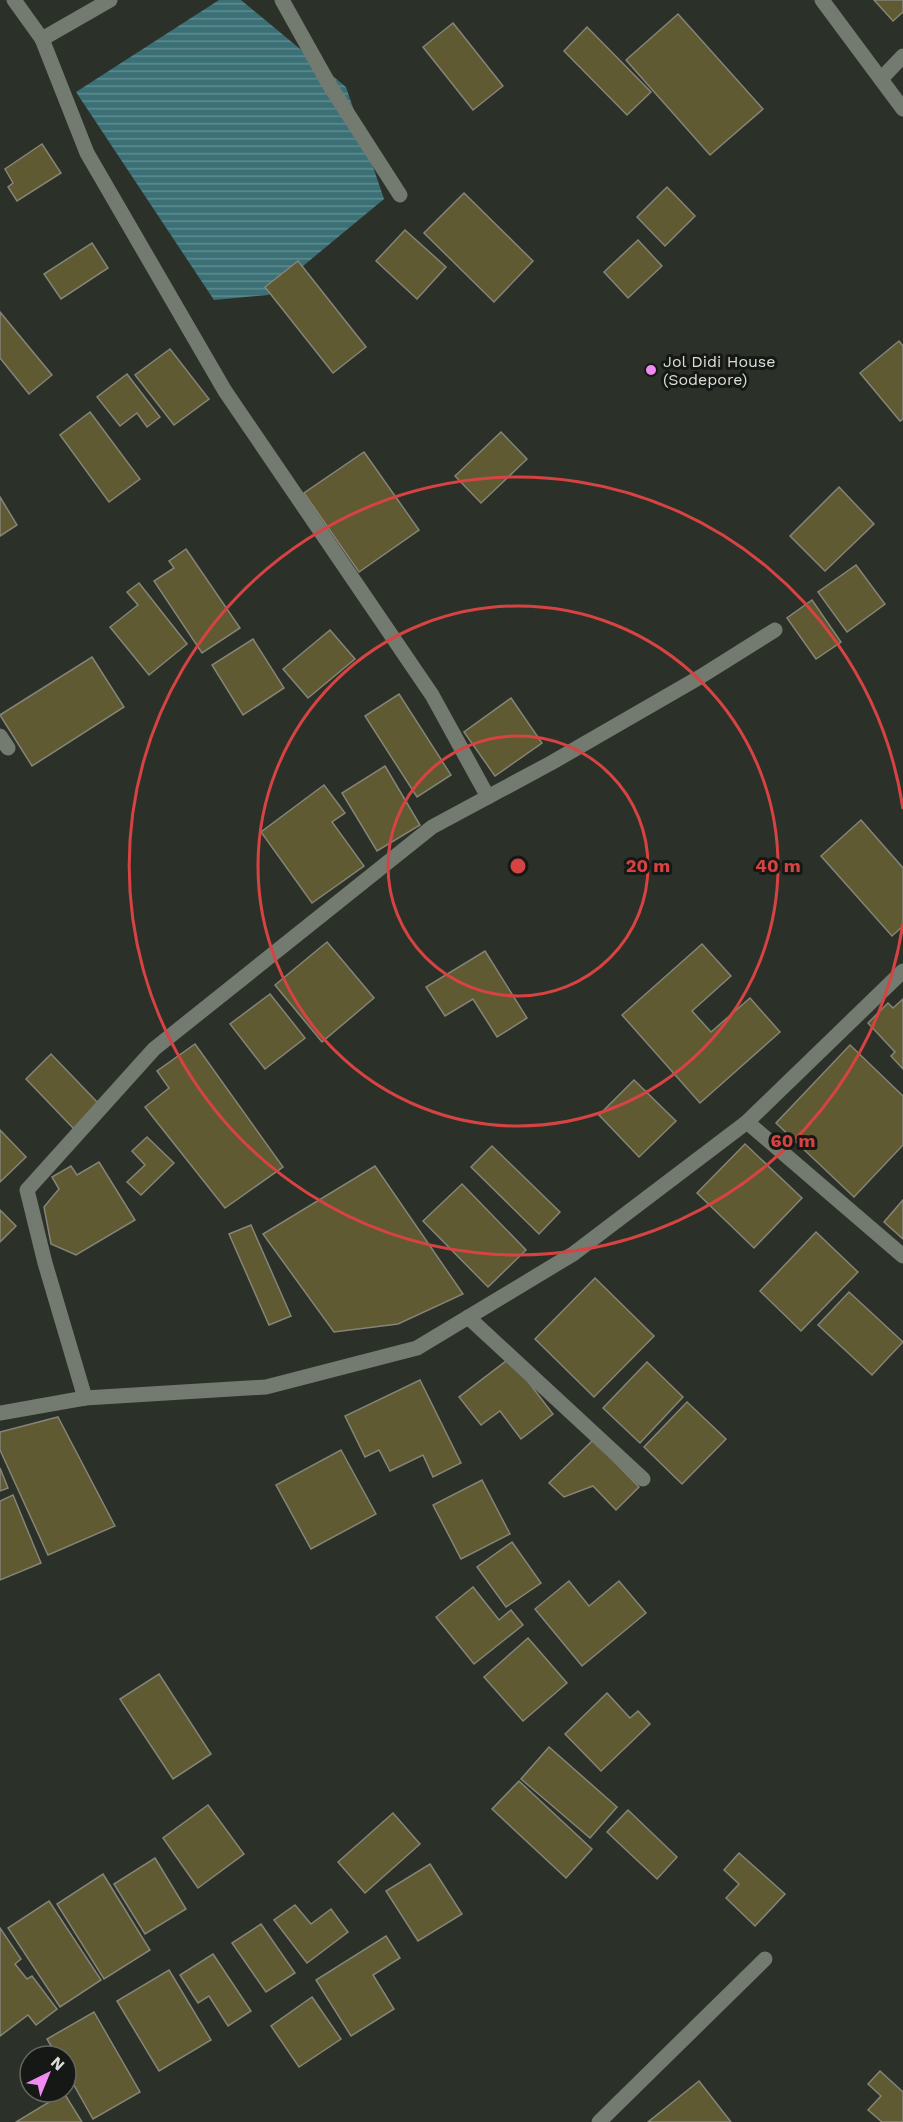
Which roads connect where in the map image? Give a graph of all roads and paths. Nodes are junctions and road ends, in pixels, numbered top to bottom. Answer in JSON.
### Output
{"nodes":[{"id":1,"x":14,"y":0,"type":"edge"},
{"id":2,"x":110,"y":0,"type":"edge"},
{"id":3,"x":282,"y":0,"type":"edge"},
{"id":4,"x":822,"y":0,"type":"edge"},
{"id":5,"x":42,"y":39,"type":"junction"},
{"id":6,"x":903,"y":56,"type":"edge"},
{"id":7,"x":881,"y":79,"type":"junction"},
{"id":8,"x":903,"y":109,"type":"edge"},
{"id":9,"x":399,"y":195,"type":"dead end"},
{"id":10,"x":775,"y":630,"type":"dead end"},
{"id":11,"x":488,"y":797,"type":"junction"},
{"id":12,"x":903,"y":971,"type":"edge"},
{"id":13,"x":747,"y":1122,"type":"junction"},
{"id":14,"x":903,"y":1256,"type":"edge"},
{"id":15,"x":468,"y":1317,"type":"junction"},
{"id":16,"x":85,"y":1398,"type":"junction"},
{"id":17,"x":0,"y":1413,"type":"edge"},
{"id":18,"x":643,"y":1479,"type":"dead end"},
{"id":19,"x":765,"y":1959,"type":"dead end"},
{"id":20,"x":599,"y":2122,"type":"edge"}],
"edges":[{"from":1,"to":5,"type":"street"},
{"from":2,"to":5,"type":"street"},
{"from":3,"to":9,"type":"street"},
{"from":4,"to":7,"type":"street"},
{"from":5,"to":11,"type":"street"},
{"from":6,"to":7,"type":"street"},
{"from":7,"to":8,"type":"street"},
{"from":10,"to":11,"type":"street"},
{"from":11,"to":16,"type":"street"},
{"from":12,"to":13,"type":"street"},
{"from":13,"to":14,"type":"street"},
{"from":13,"to":15,"type":"street"},
{"from":15,"to":16,"type":"street"},
{"from":15,"to":18,"type":"street"},
{"from":16,"to":17,"type":"street"},
{"from":19,"to":20,"type":"street"}]}
